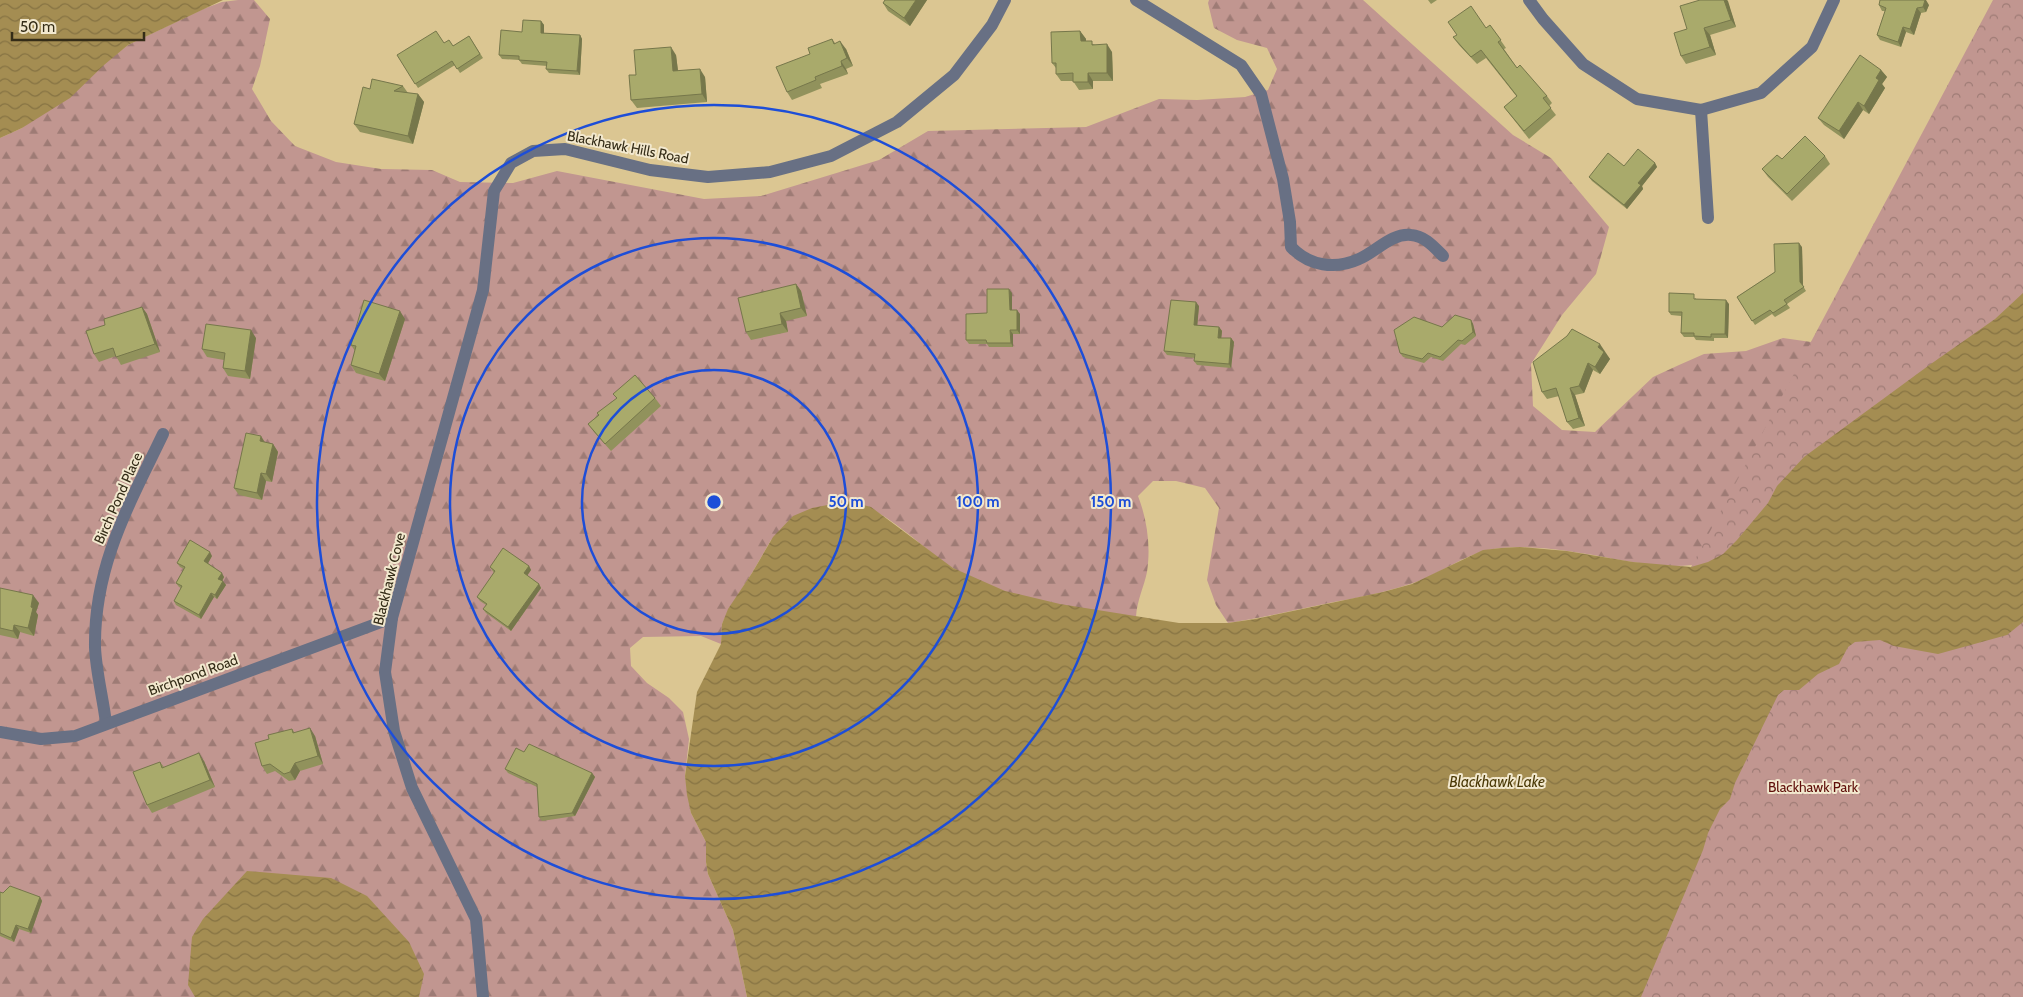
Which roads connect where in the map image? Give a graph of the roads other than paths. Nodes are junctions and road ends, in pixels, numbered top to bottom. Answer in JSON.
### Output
{"nodes":[{"id":1,"x":1005,"y":0,"type":"edge"},
{"id":2,"x":1136,"y":0,"type":"edge"},
{"id":3,"x":1530,"y":0,"type":"edge"},
{"id":4,"x":1834,"y":0,"type":"edge"},
{"id":5,"x":1701,"y":110,"type":"junction"},
{"id":6,"x":510,"y":163,"type":"joint"},
{"id":7,"x":1708,"y":218,"type":"dead end"},
{"id":8,"x":1443,"y":256,"type":"dead end"},
{"id":9,"x":163,"y":434,"type":"dead end"},
{"id":10,"x":392,"y":618,"type":"junction"},
{"id":11,"x":106,"y":723,"type":"junction"},
{"id":12,"x":0,"y":732,"type":"edge"},
{"id":13,"x":483,"y":997,"type":"edge"}],
"edges":[{"from":1,"to":6,"type":"street","name":"Blackhawk Hills Road"},
{"from":2,"to":8,"type":"street"},
{"from":3,"to":5,"type":"street"},
{"from":4,"to":5,"type":"street"},
{"from":5,"to":7,"type":"street"},
{"from":6,"to":10,"type":"street","name":"Blackhawk Cove"},
{"from":9,"to":11,"type":"street","name":"Birch Pond Place"},
{"from":10,"to":11,"type":"street","name":"Birchpond Road"},
{"from":10,"to":13,"type":"street","name":"Blackhawk Cove"},
{"from":11,"to":12,"type":"street","name":"Birchpond Road"}]}
